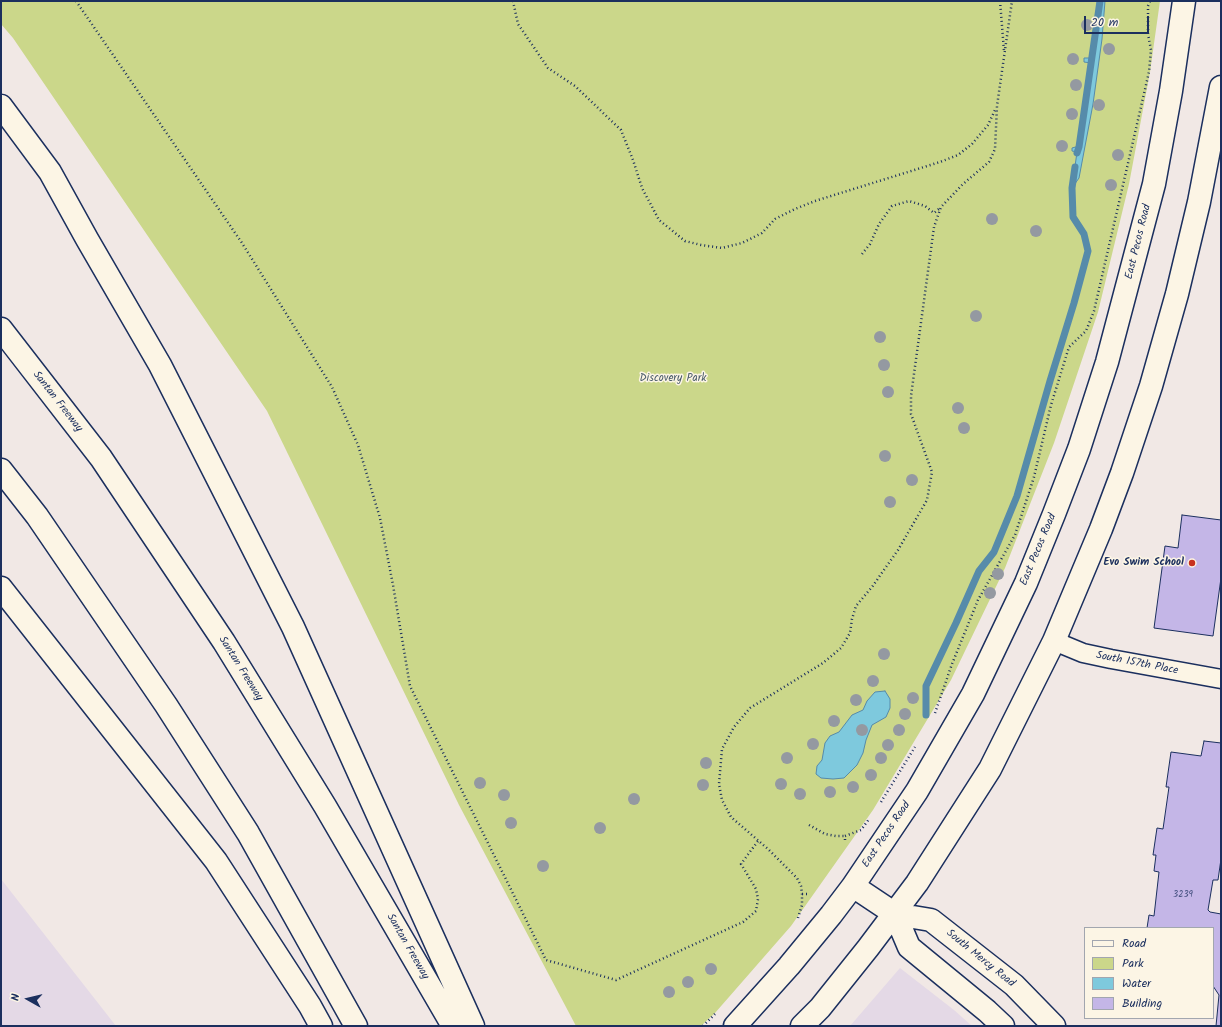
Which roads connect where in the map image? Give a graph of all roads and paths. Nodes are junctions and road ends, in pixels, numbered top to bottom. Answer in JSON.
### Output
{"nodes":[{"id":1,"x":76,"y":1,"type":"edge"},
{"id":2,"x":512,"y":1,"type":"edge"},
{"id":3,"x":1000,"y":1,"type":"edge"},
{"id":4,"x":1012,"y":1,"type":"edge"},
{"id":5,"x":1150,"y":1,"type":"edge"},
{"id":6,"x":1184,"y":1,"type":"edge"},
{"id":7,"x":1004,"y":58,"type":"junction"},
{"id":8,"x":1221,"y":87,"type":"edge"},
{"id":9,"x":1,"y":106,"type":"edge"},
{"id":10,"x":997,"y":106,"type":"junction"},
{"id":11,"x":941,"y":207,"type":"junction"},
{"id":12,"x":862,"y":254,"type":"dead end"},
{"id":13,"x":1,"y":329,"type":"edge"},
{"id":14,"x":1,"y":470,"type":"edge"},
{"id":15,"x":1,"y":588,"type":"edge"},
{"id":16,"x":1054,"y":641,"type":"junction"},
{"id":17,"x":1221,"y":679,"type":"edge"},
{"id":18,"x":933,"y":717,"type":"dead end"},
{"id":19,"x":915,"y":746,"type":"dead end"},
{"id":20,"x":880,"y":803,"type":"dead end"},
{"id":21,"x":872,"y":815,"type":"dead end"},
{"id":22,"x":809,"y":825,"type":"dead end"},
{"id":23,"x":845,"y":836,"type":"junction"},
{"id":24,"x":845,"y":840,"type":"dead end"},
{"id":25,"x":758,"y":841,"type":"junction"},
{"id":26,"x":853,"y":886,"type":"junction"},
{"id":27,"x":802,"y":894,"type":"junction"},
{"id":28,"x":808,"y":894,"type":"dead end"},
{"id":29,"x":895,"y":914,"type":"junction"},
{"id":30,"x":794,"y":923,"type":"dead end"},
{"id":31,"x":718,"y":1012,"type":"dead end"},
{"id":32,"x":321,"y":1026,"type":"edge"},
{"id":33,"x":356,"y":1026,"type":"edge"},
{"id":34,"x":453,"y":1026,"type":"edge"},
{"id":35,"x":473,"y":1026,"type":"edge"},
{"id":36,"x":703,"y":1026,"type":"edge"},
{"id":37,"x":734,"y":1026,"type":"edge"},
{"id":38,"x":802,"y":1026,"type":"edge"},
{"id":39,"x":1003,"y":1026,"type":"edge"},
{"id":40,"x":1054,"y":1026,"type":"edge"}],
"edges":[{"from":1,"to":25,"type":"path"},
{"from":2,"to":10,"type":"path"},
{"from":3,"to":7,"type":"path"},
{"from":4,"to":7,"type":"path"},
{"from":5,"to":18,"type":"path"},
{"from":6,"to":26,"type":"main road","name":"East Pecos Road"},
{"from":7,"to":10,"type":"path"},
{"from":8,"to":16,"type":"main road"},
{"from":9,"to":35,"type":"main road"},
{"from":10,"to":11,"type":"path"},
{"from":11,"to":12,"type":"path"},
{"from":11,"to":25,"type":"path"},
{"from":13,"to":34,"type":"main road","name":"Santan Freeway"},
{"from":14,"to":33,"type":"main road"},
{"from":15,"to":32,"type":"main road"},
{"from":16,"to":17,"type":"street","name":"South 157th Place"},
{"from":16,"to":29,"type":"main road"},
{"from":19,"to":20,"type":"path"},
{"from":21,"to":23,"type":"path"},
{"from":22,"to":23,"type":"path"},
{"from":23,"to":24,"type":"path"},
{"from":25,"to":27,"type":"path"},
{"from":26,"to":29,"type":"main road","name":"South Mercy Road"},
{"from":26,"to":37,"type":"main road","name":"East Pecos Road"},
{"from":27,"to":28,"type":"path"},
{"from":27,"to":30,"type":"path"},
{"from":29,"to":38,"type":"main road"},
{"from":29,"to":39,"type":"main road"},
{"from":29,"to":40,"type":"main road","name":"South Mercy Road"},
{"from":31,"to":36,"type":"path"}]}
